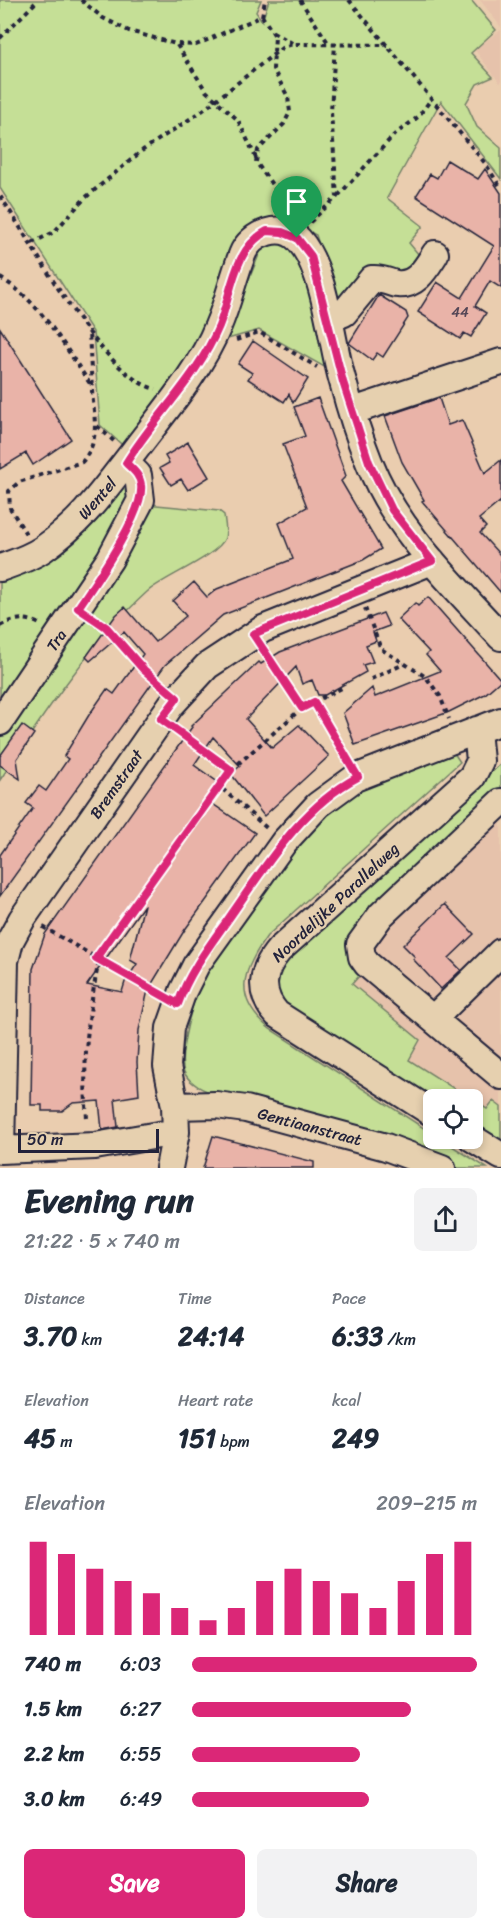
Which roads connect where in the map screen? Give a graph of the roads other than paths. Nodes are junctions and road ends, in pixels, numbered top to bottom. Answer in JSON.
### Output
{"nodes":[{"id":1,"x":435,"y":254,"type":"dead end"},
{"id":2,"x":328,"y":319,"type":"junction"},
{"id":3,"x":501,"y":362,"type":"edge"},
{"id":4,"x":353,"y":411,"type":"junction"},
{"id":5,"x":126,"y":463,"type":"junction"},
{"id":6,"x":18,"y":561,"type":"edge"},
{"id":7,"x":432,"y":561,"type":"junction"},
{"id":8,"x":496,"y":621,"type":"edge"},
{"id":9,"x":501,"y":721,"type":"edge"},
{"id":10,"x":0,"y":722,"type":"edge"},
{"id":11,"x":467,"y":734,"type":"junction"},
{"id":12,"x":497,"y":812,"type":"edge"},
{"id":13,"x":501,"y":952,"type":"edge"},
{"id":14,"x":434,"y":1018,"type":"junction"},
{"id":15,"x":501,"y":1076,"type":"edge"},
{"id":16,"x":175,"y":1106,"type":"junction"},
{"id":17,"x":423,"y":1107,"type":"edge"},
{"id":18,"x":176,"y":1132,"type":"junction"},
{"id":19,"x":483,"y":1145,"type":"edge"},
{"id":20,"x":0,"y":1150,"type":"edge"},
{"id":21,"x":501,"y":1156,"type":"edge"},
{"id":22,"x":169,"y":1168,"type":"edge"},
{"id":23,"x":441,"y":1168,"type":"edge"}],
"edges":[{"from":1,"to":2,"type":"street"},
{"from":2,"to":4,"type":"street"},
{"from":2,"to":5,"type":"street","name":"Wentel"},
{"from":3,"to":4,"type":"street"},
{"from":4,"to":7,"type":"street"},
{"from":5,"to":6,"type":"street","name":"Wentel"},
{"from":5,"to":10,"type":"street","name":"Tra"},
{"from":7,"to":8,"type":"street"},
{"from":7,"to":20,"type":"street","name":"Bremstraat"},
{"from":9,"to":11,"type":"street"},
{"from":11,"to":16,"type":"street"},
{"from":11,"to":17,"type":"street","name":"Noordelijke Parallelweg"},
{"from":12,"to":14,"type":"street"},
{"from":13,"to":14,"type":"street"},
{"from":14,"to":15,"type":"street"},
{"from":16,"to":18,"type":"street"},
{"from":16,"to":23,"type":"street","name":"Gentiaanstraat"},
{"from":18,"to":20,"type":"street"},
{"from":18,"to":22,"type":"street"},
{"from":19,"to":21,"type":"street"}]}
